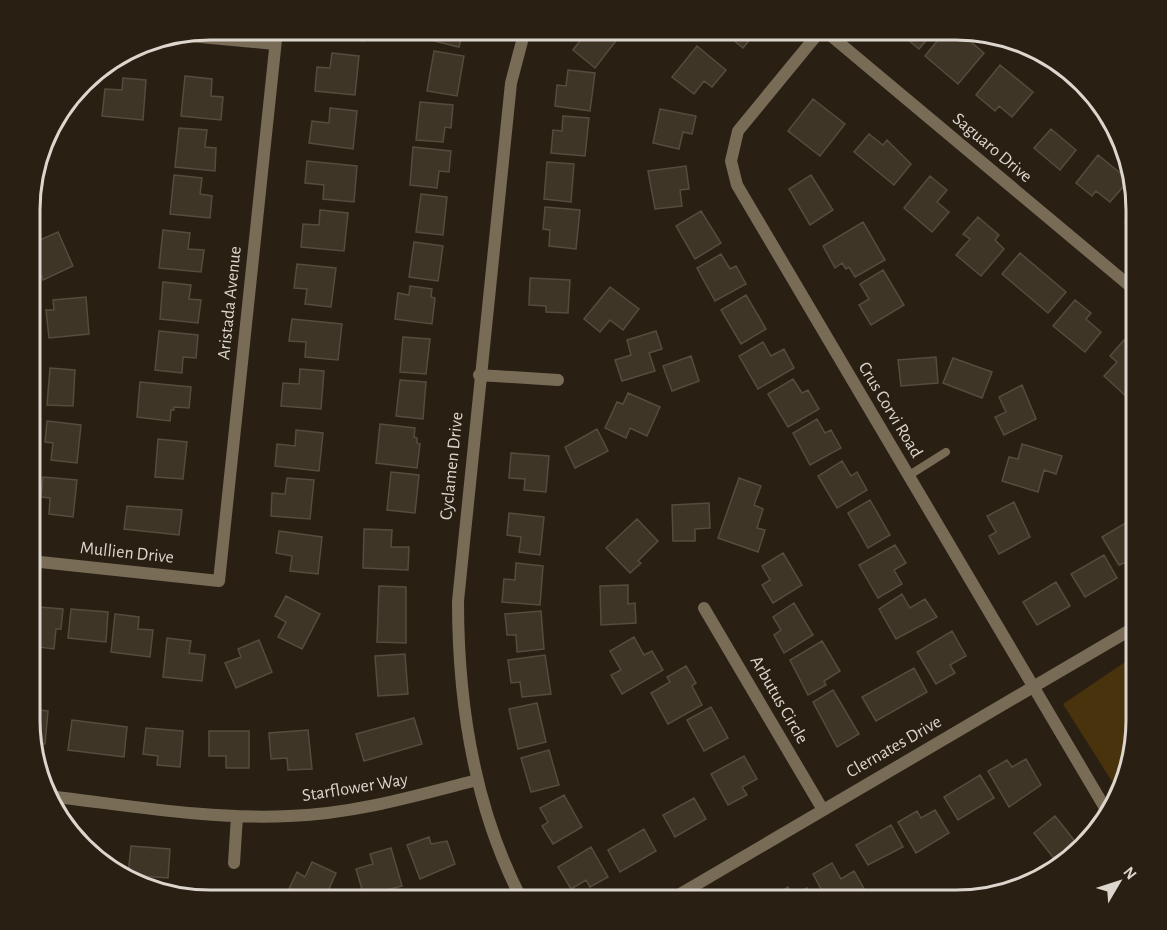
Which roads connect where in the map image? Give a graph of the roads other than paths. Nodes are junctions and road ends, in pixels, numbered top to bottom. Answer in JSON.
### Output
{"nodes":[{"id":1,"x":233,"y":40,"type":"edge"},
{"id":2,"x":276,"y":40,"type":"edge"},
{"id":3,"x":522,"y":40,"type":"edge"},
{"id":4,"x":814,"y":41,"type":"edge"},
{"id":5,"x":836,"y":41,"type":"edge"},
{"id":6,"x":275,"y":44,"type":"junction"},
{"id":7,"x":1126,"y":283,"type":"edge"},
{"id":8,"x":479,"y":375,"type":"junction"},
{"id":9,"x":558,"y":381,"type":"dead end"},
{"id":10,"x":946,"y":452,"type":"dead end"},
{"id":11,"x":908,"y":476,"type":"junction"},
{"id":12,"x":41,"y":562,"type":"edge"},
{"id":13,"x":219,"y":581,"type":"joint"},
{"id":14,"x":704,"y":608,"type":"dead end"},
{"id":15,"x":1126,"y":632,"type":"edge"},
{"id":16,"x":1032,"y":688,"type":"junction"},
{"id":17,"x":477,"y":780,"type":"junction"},
{"id":18,"x":59,"y":797,"type":"edge"},
{"id":19,"x":1103,"y":805,"type":"edge"},
{"id":20,"x":823,"y":810,"type":"junction"},
{"id":21,"x":237,"y":816,"type":"junction"},
{"id":22,"x":234,"y":863,"type":"dead end"},
{"id":23,"x":517,"y":889,"type":"edge"},
{"id":24,"x":688,"y":890,"type":"edge"}],
"edges":[{"from":1,"to":6,"type":"street"},
{"from":2,"to":6,"type":"street","name":"Aristada Avenue"},
{"from":3,"to":8,"type":"street","name":"Cyclamen Drive"},
{"from":4,"to":11,"type":"street","name":"Crus Corvi Road"},
{"from":5,"to":7,"type":"street","name":"Saguaro Drive"},
{"from":6,"to":13,"type":"street","name":"Aristada Avenue"},
{"from":8,"to":9,"type":"street"},
{"from":8,"to":17,"type":"street","name":"Cyclamen Drive"},
{"from":10,"to":11,"type":"lane"},
{"from":11,"to":16,"type":"street","name":"Crus Corvi Road"},
{"from":12,"to":13,"type":"street","name":"Mullien Drive"},
{"from":14,"to":20,"type":"street","name":"Arbutus Circle"},
{"from":15,"to":16,"type":"street","name":"Clernates Drive"},
{"from":16,"to":19,"type":"street","name":"Crus Corvi Road"},
{"from":16,"to":20,"type":"street","name":"Clernates Drive"},
{"from":17,"to":21,"type":"street","name":"Starflower Way"},
{"from":17,"to":23,"type":"street","name":"Cyclamen Drive"},
{"from":18,"to":21,"type":"street","name":"Starflower Way"},
{"from":20,"to":24,"type":"street","name":"Clernates Drive"},
{"from":21,"to":22,"type":"street"}]}
